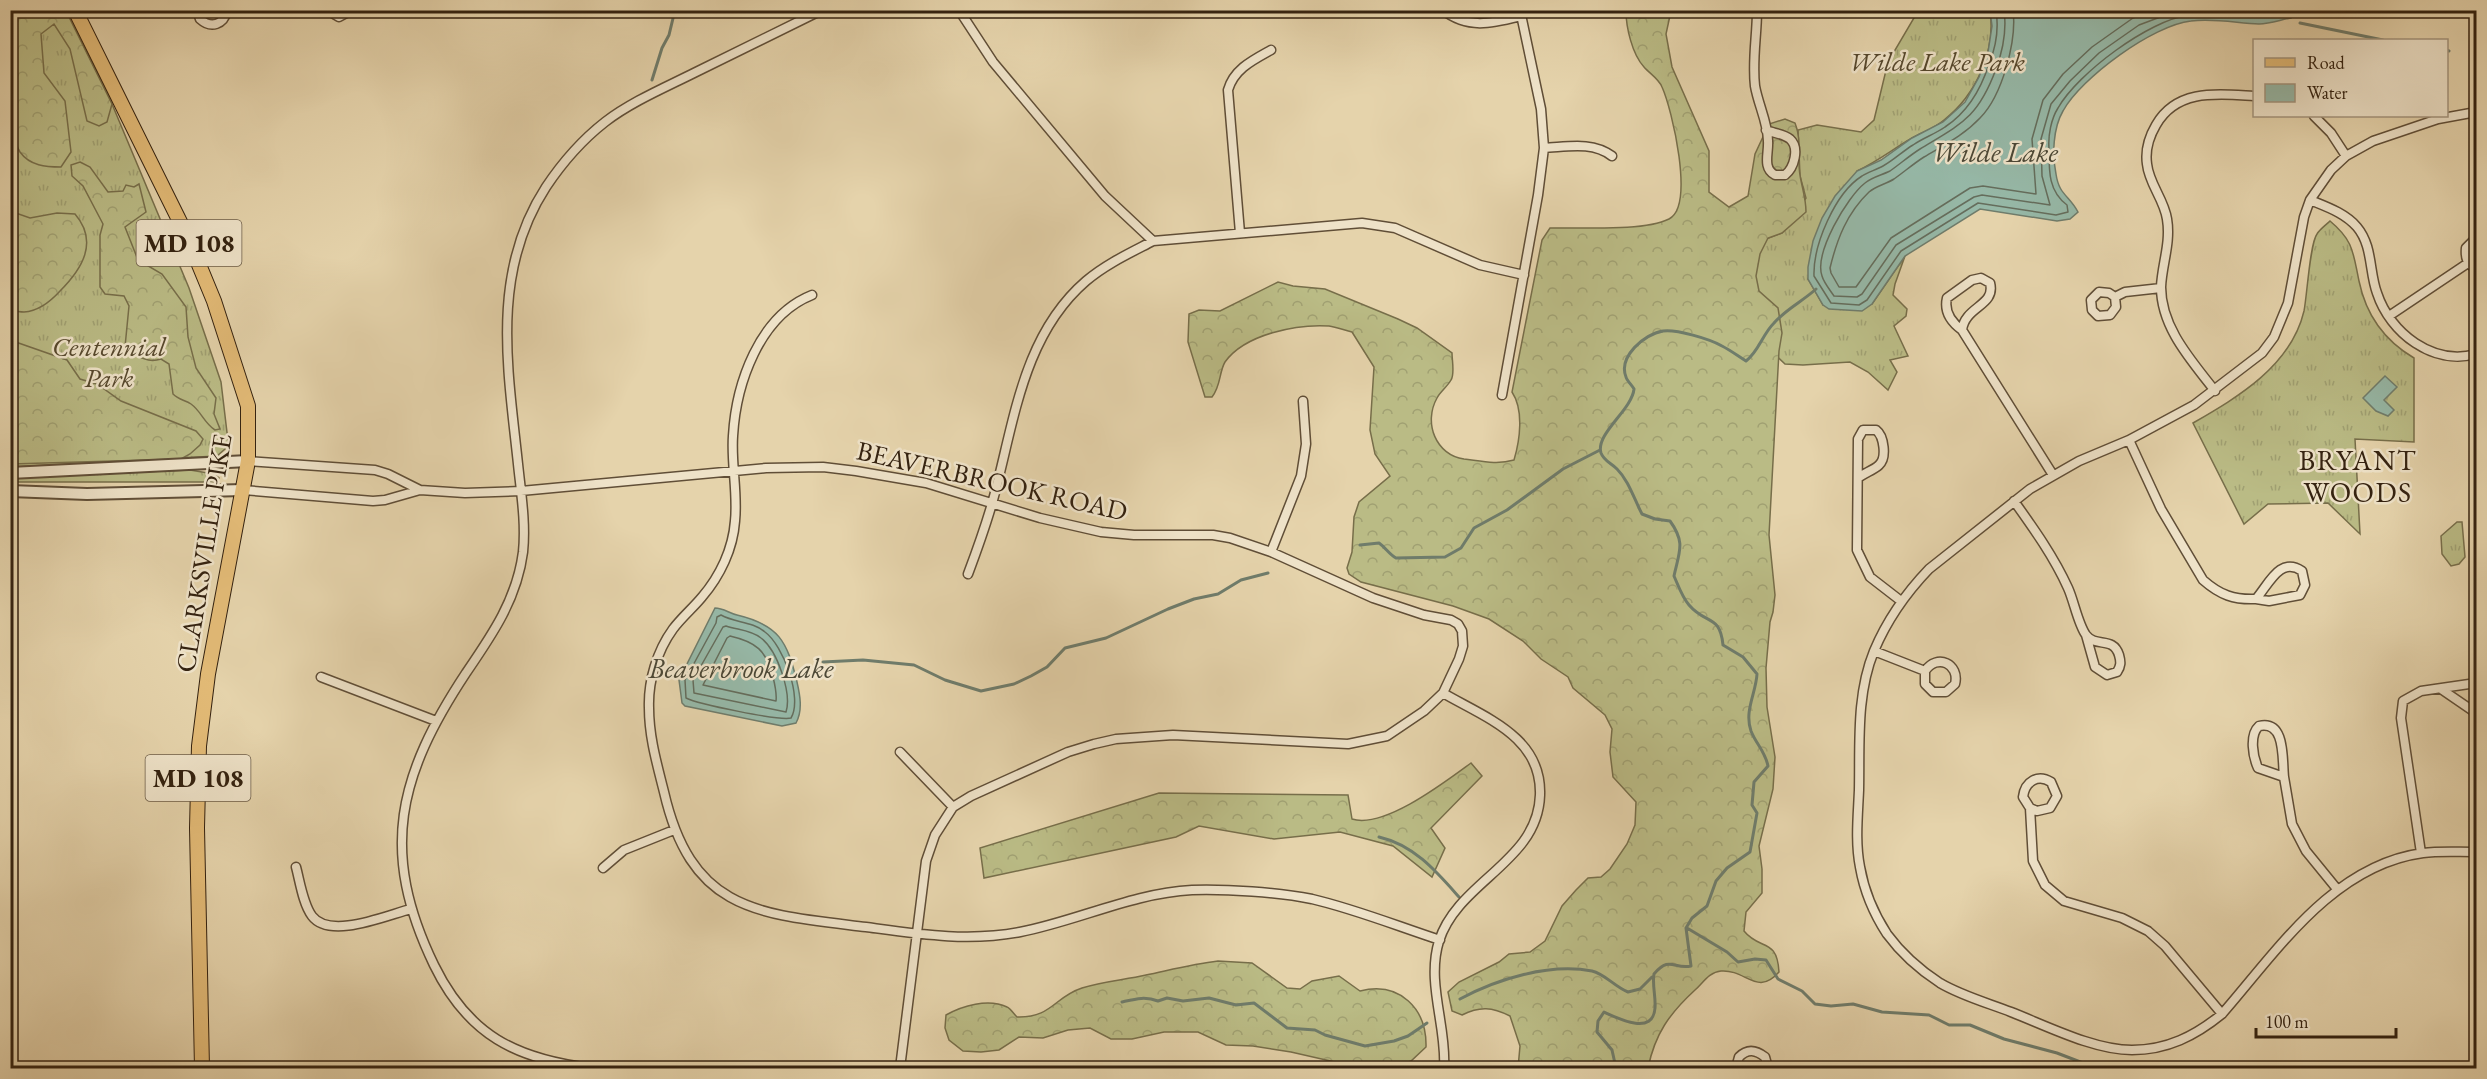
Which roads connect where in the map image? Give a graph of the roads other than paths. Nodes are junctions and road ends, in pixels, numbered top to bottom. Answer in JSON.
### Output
{"nodes":[{"id":1,"x":75,"y":10,"type":"edge"},
{"id":2,"x":197,"y":10,"type":"edge"},
{"id":3,"x":227,"y":10,"type":"edge"},
{"id":4,"x":327,"y":10,"type":"edge"},
{"id":5,"x":352,"y":10,"type":"edge"},
{"id":6,"x":822,"y":10,"type":"edge"},
{"id":7,"x":959,"y":10,"type":"edge"},
{"id":8,"x":1443,"y":10,"type":"edge"},
{"id":9,"x":1757,"y":10,"type":"edge"},
{"id":10,"x":1521,"y":13,"type":"edge"},
{"id":11,"x":1271,"y":50,"type":"dead end"},
{"id":12,"x":2253,"y":96,"type":"edge"},
{"id":13,"x":2476,"y":112,"type":"edge"},
{"id":14,"x":2315,"y":117,"type":"edge"},
{"id":15,"x":1766,"y":130,"type":"junction"},
{"id":16,"x":1544,"y":148,"type":"junction"},
{"id":17,"x":1612,"y":156,"type":"dead end"},
{"id":18,"x":2346,"y":156,"type":"junction"},
{"id":19,"x":2310,"y":200,"type":"junction"},
{"id":20,"x":1240,"y":233,"type":"junction"},
{"id":21,"x":2476,"y":238,"type":"edge"},
{"id":22,"x":1153,"y":241,"type":"junction"},
{"id":23,"x":2468,"y":263,"type":"junction"},
{"id":24,"x":2476,"y":269,"type":"edge"},
{"id":25,"x":1524,"y":275,"type":"junction"},
{"id":26,"x":2161,"y":288,"type":"junction"},
{"id":27,"x":812,"y":296,"type":"dead end"},
{"id":28,"x":2115,"y":297,"type":"dead end"},
{"id":29,"x":2389,"y":316,"type":"junction"},
{"id":30,"x":1962,"y":330,"type":"junction"},
{"id":31,"x":2476,"y":354,"type":"edge"},
{"id":32,"x":2215,"y":391,"type":"junction"},
{"id":33,"x":1502,"y":395,"type":"dead end"},
{"id":34,"x":1303,"y":401,"type":"dead end"},
{"id":35,"x":2129,"y":440,"type":"junction"},
{"id":36,"x":248,"y":461,"type":"junction"},
{"id":37,"x":734,"y":470,"type":"junction"},
{"id":38,"x":10,"y":473,"type":"edge"},
{"id":39,"x":2053,"y":475,"type":"junction"},
{"id":40,"x":1858,"y":478,"type":"junction"},
{"id":41,"x":243,"y":490,"type":"junction"},
{"id":42,"x":420,"y":490,"type":"junction"},
{"id":43,"x":10,"y":491,"type":"edge"},
{"id":44,"x":521,"y":491,"type":"junction"},
{"id":45,"x":2014,"y":501,"type":"junction"},
{"id":46,"x":993,"y":502,"type":"junction"},
{"id":47,"x":1271,"y":552,"type":"junction"},
{"id":48,"x":968,"y":574,"type":"dead end"},
{"id":49,"x":2256,"y":599,"type":"junction"},
{"id":50,"x":1901,"y":601,"type":"junction"},
{"id":51,"x":2086,"y":635,"type":"junction"},
{"id":52,"x":1874,"y":651,"type":"junction"},
{"id":53,"x":1925,"y":671,"type":"dead end"},
{"id":54,"x":321,"y":677,"type":"dead end"},
{"id":55,"x":2476,"y":683,"type":"edge"},
{"id":56,"x":2441,"y":689,"type":"junction"},
{"id":57,"x":1443,"y":693,"type":"junction"},
{"id":58,"x":2476,"y":713,"type":"edge"},
{"id":59,"x":436,"y":721,"type":"junction"},
{"id":60,"x":900,"y":752,"type":"dead end"},
{"id":61,"x":2284,"y":777,"type":"junction"},
{"id":62,"x":952,"y":807,"type":"junction"},
{"id":63,"x":2030,"y":808,"type":"junction"},
{"id":64,"x":674,"y":830,"type":"junction"},
{"id":65,"x":2475,"y":852,"type":"edge"},
{"id":66,"x":2421,"y":853,"type":"junction"},
{"id":67,"x":296,"y":867,"type":"dead end"},
{"id":68,"x":603,"y":868,"type":"dead end"},
{"id":69,"x":2337,"y":888,"type":"junction"},
{"id":70,"x":411,"y":909,"type":"junction"},
{"id":71,"x":917,"y":934,"type":"junction"},
{"id":72,"x":1440,"y":940,"type":"junction"},
{"id":73,"x":2222,"y":1014,"type":"junction"},
{"id":74,"x":202,"y":1068,"type":"edge"},
{"id":75,"x":590,"y":1068,"type":"edge"},
{"id":76,"x":900,"y":1068,"type":"edge"},
{"id":77,"x":1444,"y":1068,"type":"edge"},
{"id":78,"x":1736,"y":1068,"type":"edge"},
{"id":79,"x":1768,"y":1068,"type":"edge"}],
"edges":[{"from":1,"to":36,"type":"main road","name":"CLARKSVILLE PIKE","number":"MD 108"},
{"from":2,"to":3,"type":"street"},
{"from":4,"to":5,"type":"street"},
{"from":6,"to":44,"type":"street"},
{"from":7,"to":22,"type":"street"},
{"from":8,"to":10,"type":"street"},
{"from":9,"to":15,"type":"street"},
{"from":10,"to":16,"type":"street"},
{"from":11,"to":20,"type":"street"},
{"from":12,"to":26,"type":"street"},
{"from":13,"to":18,"type":"street"},
{"from":14,"to":18,"type":"street"},
{"from":15,"to":15,"type":"street"},
{"from":16,"to":17,"type":"street"},
{"from":16,"to":25,"type":"street"},
{"from":18,"to":19,"type":"street"},
{"from":19,"to":29,"type":"street"},
{"from":19,"to":32,"type":"street"},
{"from":20,"to":22,"type":"street"},
{"from":20,"to":25,"type":"street"},
{"from":21,"to":23,"type":"street"},
{"from":22,"to":46,"type":"street"},
{"from":23,"to":24,"type":"street"},
{"from":23,"to":29,"type":"street"},
{"from":25,"to":33,"type":"street"},
{"from":26,"to":28,"type":"street"},
{"from":26,"to":32,"type":"street"},
{"from":27,"to":37,"type":"street"},
{"from":29,"to":31,"type":"street"},
{"from":30,"to":30,"type":"street"},
{"from":30,"to":39,"type":"street"},
{"from":32,"to":35,"type":"street"},
{"from":34,"to":47,"type":"street"},
{"from":35,"to":39,"type":"street"},
{"from":35,"to":49,"type":"street"},
{"from":36,"to":38,"type":"street"},
{"from":36,"to":41,"type":"main road","name":"CLARKSVILLE PIKE","number":"MD 108"},
{"from":36,"to":42,"type":"street","name":"BEAVERBROOK ROAD"},
{"from":37,"to":44,"type":"street","name":"BEAVERBROOK ROAD"},
{"from":37,"to":46,"type":"street","name":"BEAVERBROOK ROAD"},
{"from":37,"to":64,"type":"street"},
{"from":39,"to":45,"type":"street"},
{"from":40,"to":40,"type":"street"},
{"from":40,"to":50,"type":"street"},
{"from":41,"to":42,"type":"street","name":"BEAVERBROOK ROAD"},
{"from":41,"to":43,"type":"street"},
{"from":41,"to":74,"type":"main road","name":"CLARKSVILLE PIKE","number":"MD 108"},
{"from":42,"to":44,"type":"street","name":"BEAVERBROOK ROAD"},
{"from":44,"to":59,"type":"street"},
{"from":45,"to":50,"type":"street"},
{"from":45,"to":51,"type":"street"},
{"from":46,"to":47,"type":"street","name":"BEAVERBROOK ROAD"},
{"from":46,"to":48,"type":"street"},
{"from":47,"to":57,"type":"street","name":"BEAVERBROOK ROAD"},
{"from":49,"to":49,"type":"street"},
{"from":50,"to":52,"type":"street"},
{"from":51,"to":51,"type":"street"},
{"from":52,"to":53,"type":"street"},
{"from":52,"to":73,"type":"street"},
{"from":54,"to":59,"type":"street"},
{"from":55,"to":56,"type":"street"},
{"from":56,"to":58,"type":"street"},
{"from":56,"to":66,"type":"street"},
{"from":57,"to":62,"type":"street"},
{"from":57,"to":72,"type":"street"},
{"from":59,"to":70,"type":"street"},
{"from":60,"to":62,"type":"street"},
{"from":61,"to":61,"type":"street"},
{"from":61,"to":69,"type":"street"},
{"from":62,"to":71,"type":"street"},
{"from":63,"to":63,"type":"street"},
{"from":63,"to":73,"type":"street"},
{"from":64,"to":68,"type":"street"},
{"from":64,"to":71,"type":"street"},
{"from":65,"to":66,"type":"street"},
{"from":66,"to":69,"type":"street"},
{"from":67,"to":70,"type":"street"},
{"from":69,"to":73,"type":"street"},
{"from":70,"to":75,"type":"street"},
{"from":71,"to":72,"type":"street"},
{"from":71,"to":76,"type":"street"},
{"from":72,"to":77,"type":"street"},
{"from":78,"to":79,"type":"street"}]}
